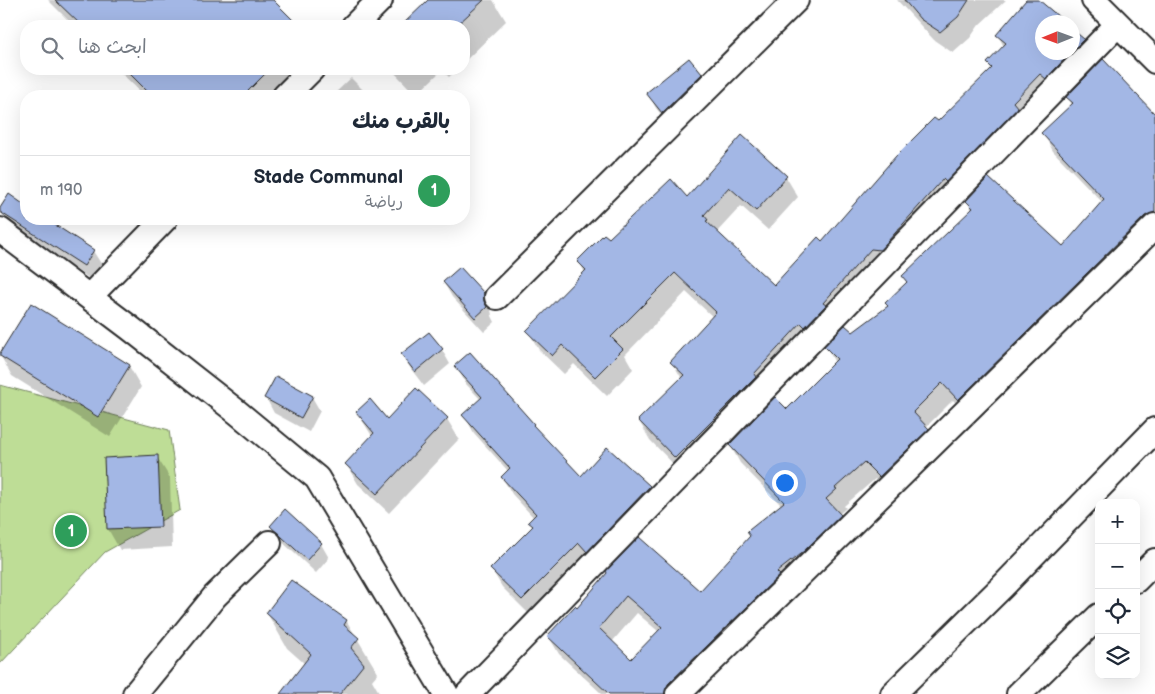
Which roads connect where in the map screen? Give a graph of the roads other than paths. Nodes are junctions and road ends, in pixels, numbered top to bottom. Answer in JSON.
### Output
{"nodes":[{"id":1,"x":796,"y":0,"type":"edge"},
{"id":2,"x":1094,"y":0,"type":"edge"},
{"id":3,"x":375,"y":2,"type":"edge"},
{"id":4,"x":359,"y":20,"type":"edge"},
{"id":5,"x":1118,"y":24,"type":"junction"},
{"id":6,"x":1155,"y":62,"type":"edge"},
{"id":7,"x":306,"y":75,"type":"edge"},
{"id":8,"x":291,"y":90,"type":"edge"},
{"id":9,"x":159,"y":225,"type":"edge"},
{"id":10,"x":1155,"y":226,"type":"edge"},
{"id":11,"x":0,"y":230,"type":"edge"},
{"id":12,"x":89,"y":297,"type":"junction"},
{"id":13,"x":498,"y":297,"type":"dead end"},
{"id":14,"x":1155,"y":430,"type":"edge"},
{"id":15,"x":269,"y":543,"type":"dead end"},
{"id":16,"x":1155,"y":561,"type":"edge"},
{"id":17,"x":1140,"y":576,"type":"edge"},
{"id":18,"x":1095,"y":620,"type":"edge"},
{"id":19,"x":135,"y":694,"type":"edge"},
{"id":20,"x":446,"y":694,"type":"edge"},
{"id":21,"x":468,"y":694,"type":"edge"},
{"id":22,"x":678,"y":694,"type":"edge"},
{"id":23,"x":893,"y":694,"type":"edge"},
{"id":24,"x":1020,"y":694,"type":"edge"}],
"edges":[{"from":1,"to":13,"type":"street"},
{"from":2,"to":5,"type":"street"},
{"from":3,"to":4,"type":"street"},
{"from":5,"to":6,"type":"street"},
{"from":5,"to":21,"type":"street"},
{"from":7,"to":8,"type":"street"},
{"from":9,"to":12,"type":"street"},
{"from":10,"to":22,"type":"street"},
{"from":11,"to":12,"type":"street"},
{"from":12,"to":20,"type":"street"},
{"from":14,"to":23,"type":"street"},
{"from":15,"to":19,"type":"street"},
{"from":16,"to":17,"type":"street"},
{"from":18,"to":24,"type":"street"}]}
